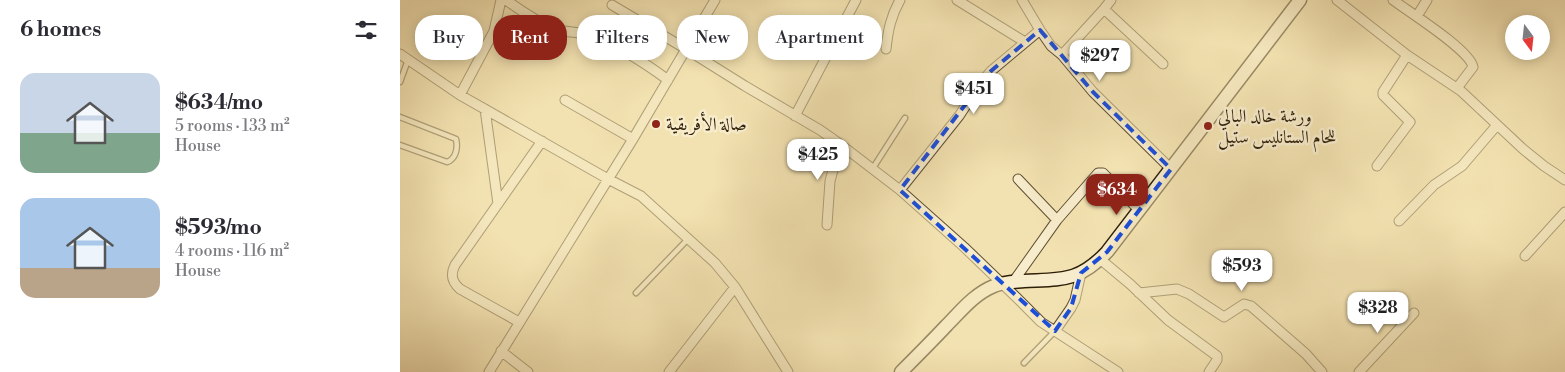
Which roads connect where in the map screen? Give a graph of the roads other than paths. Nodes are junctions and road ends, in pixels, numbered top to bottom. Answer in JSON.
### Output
{"nodes":[{"id":1,"x":501,"y":0,"type":"edge"},
{"id":2,"x":506,"y":0,"type":"edge"},
{"id":3,"x":715,"y":0,"type":"edge"},
{"id":4,"x":856,"y":0,"type":"edge"},
{"id":5,"x":900,"y":0,"type":"edge"},
{"id":6,"x":957,"y":0,"type":"edge"},
{"id":7,"x":1111,"y":0,"type":"edge"},
{"id":8,"x":1337,"y":0,"type":"edge"},
{"id":9,"x":1353,"y":0,"type":"edge"},
{"id":10,"x":1394,"y":0,"type":"edge"},
{"id":11,"x":1427,"y":0,"type":"edge"},
{"id":12,"x":1025,"y":1,"type":"edge"},
{"id":13,"x":1295,"y":2,"type":"edge"},
{"id":14,"x":612,"y":5,"type":"dead end"},
{"id":15,"x":1345,"y":7,"type":"junction"},
{"id":16,"x":1104,"y":9,"type":"junction"},
{"id":17,"x":706,"y":15,"type":"edge"},
{"id":18,"x":1417,"y":16,"type":"junction"},
{"id":19,"x":1040,"y":30,"type":"junction"},
{"id":20,"x":1025,"y":42,"type":"junction"},
{"id":21,"x":677,"y":43,"type":"edge"},
{"id":22,"x":886,"y":49,"type":"dead end"},
{"id":23,"x":1062,"y":55,"type":"junction"},
{"id":24,"x":1407,"y":55,"type":"junction"},
{"id":25,"x":404,"y":57,"type":"edge"},
{"id":26,"x":679,"y":60,"type":"edge"},
{"id":27,"x":705,"y":60,"type":"edge"},
{"id":28,"x":1163,"y":64,"type":"dead end"},
{"id":29,"x":668,"y":80,"type":"junction"},
{"id":30,"x":400,"y":82,"type":"edge"},
{"id":31,"x":1457,"y":88,"type":"junction"},
{"id":32,"x":460,"y":95,"type":"junction"},
{"id":33,"x":565,"y":100,"type":"dead end"},
{"id":34,"x":485,"y":110,"type":"junction"},
{"id":35,"x":795,"y":116,"type":"junction"},
{"id":36,"x":400,"y":117,"type":"edge"},
{"id":37,"x":905,"y":118,"type":"dead end"},
{"id":38,"x":1497,"y":125,"type":"junction"},
{"id":39,"x":633,"y":139,"type":"junction"},
{"id":40,"x":542,"y":141,"type":"junction"},
{"id":41,"x":840,"y":144,"type":"junction"},
{"id":42,"x":400,"y":145,"type":"edge"},
{"id":43,"x":1377,"y":166,"type":"dead end"},
{"id":44,"x":872,"y":168,"type":"junction"},
{"id":45,"x":1171,"y":169,"type":"junction"},
{"id":46,"x":608,"y":179,"type":"junction"},
{"id":47,"x":1018,"y":179,"type":"dead end"},
{"id":48,"x":1565,"y":180,"type":"edge"},
{"id":49,"x":900,"y":190,"type":"junction"},
{"id":50,"x":498,"y":204,"type":"junction"},
{"id":51,"x":1139,"y":210,"type":"junction"},
{"id":52,"x":1565,"y":212,"type":"edge"},
{"id":53,"x":1057,"y":220,"type":"junction"},
{"id":54,"x":1400,"y":220,"type":"dead end"},
{"id":55,"x":827,"y":225,"type":"dead end"},
{"id":56,"x":689,"y":238,"type":"junction"},
{"id":57,"x":1524,"y":256,"type":"dead end"},
{"id":58,"x":1100,"y":259,"type":"junction"},
{"id":59,"x":1081,"y":273,"type":"junction"},
{"id":60,"x":1007,"y":283,"type":"junction"},
{"id":61,"x":735,"y":287,"type":"junction"},
{"id":62,"x":1139,"y":293,"type":"junction"},
{"id":63,"x":636,"y":294,"type":"dead end"},
{"id":64,"x":1414,"y":313,"type":"dead end"},
{"id":65,"x":519,"y":322,"type":"junction"},
{"id":66,"x":1055,"y":331,"type":"junction"},
{"id":67,"x":501,"y":351,"type":"junction"},
{"id":68,"x":1024,"y":363,"type":"dead end"},
{"id":69,"x":1115,"y":371,"type":"edge"},
{"id":70,"x":488,"y":372,"type":"edge"},
{"id":71,"x":528,"y":372,"type":"edge"},
{"id":72,"x":669,"y":372,"type":"edge"},
{"id":73,"x":788,"y":372,"type":"edge"},
{"id":74,"x":901,"y":372,"type":"edge"},
{"id":75,"x":1209,"y":372,"type":"edge"},
{"id":76,"x":1322,"y":372,"type":"edge"},
{"id":77,"x":1359,"y":372,"type":"edge"}],
"edges":[{"from":1,"to":32,"type":"street"},
{"from":2,"to":29,"type":"street"},
{"from":3,"to":17,"type":"street"},
{"from":4,"to":35,"type":"street"},
{"from":5,"to":22,"type":"street"},
{"from":6,"to":20,"type":"street"},
{"from":7,"to":16,"type":"street"},
{"from":8,"to":15,"type":"street"},
{"from":9,"to":15,"type":"street"},
{"from":10,"to":18,"type":"street"},
{"from":11,"to":18,"type":"street"},
{"from":12,"to":19,"type":"street"},
{"from":13,"to":45,"type":"street"},
{"from":14,"to":21,"type":"street"},
{"from":15,"to":24,"type":"street"},
{"from":16,"to":23,"type":"street"},
{"from":16,"to":28,"type":"street"},
{"from":18,"to":31,"type":"street"},
{"from":19,"to":20,"type":"street"},
{"from":19,"to":23,"type":"street"},
{"from":20,"to":49,"type":"street"},
{"from":23,"to":45,"type":"street"},
{"from":24,"to":31,"type":"street"},
{"from":24,"to":43,"type":"street"},
{"from":25,"to":30,"type":"lane"},
{"from":25,"to":32,"type":"street"},
{"from":26,"to":29,"type":"street"},
{"from":27,"to":35,"type":"street"},
{"from":29,"to":39,"type":"street"},
{"from":31,"to":38,"type":"street"},
{"from":32,"to":34,"type":"street"},
{"from":33,"to":39,"type":"street"},
{"from":34,"to":40,"type":"street"},
{"from":34,"to":50,"type":"street"},
{"from":35,"to":41,"type":"street"},
{"from":36,"to":42,"type":"lane"},
{"from":37,"to":44,"type":"lane"},
{"from":38,"to":48,"type":"street"},
{"from":38,"to":54,"type":"street"},
{"from":39,"to":46,"type":"street"},
{"from":40,"to":46,"type":"street"},
{"from":40,"to":50,"type":"street"},
{"from":41,"to":44,"type":"street"},
{"from":41,"to":55,"type":"street"},
{"from":44,"to":49,"type":"street"},
{"from":45,"to":51,"type":"street"},
{"from":46,"to":56,"type":"street"},
{"from":46,"to":65,"type":"street"},
{"from":47,"to":53,"type":"street"},
{"from":49,"to":60,"type":"street"},
{"from":50,"to":65,"type":"street"},
{"from":51,"to":53,"type":"street"},
{"from":51,"to":58,"type":"street"},
{"from":52,"to":57,"type":"street"},
{"from":53,"to":60,"type":"street"},
{"from":56,"to":61,"type":"street"},
{"from":56,"to":63,"type":"lane"},
{"from":58,"to":59,"type":"street"},
{"from":58,"to":62,"type":"street"},
{"from":59,"to":60,"type":"street"},
{"from":59,"to":66,"type":"street"},
{"from":60,"to":66,"type":"street"},
{"from":60,"to":74,"type":"street"},
{"from":61,"to":72,"type":"street"},
{"from":61,"to":73,"type":"street"},
{"from":62,"to":75,"type":"street"},
{"from":62,"to":76,"type":"street"},
{"from":64,"to":77,"type":"street"},
{"from":65,"to":67,"type":"street"},
{"from":66,"to":68,"type":"lane"},
{"from":66,"to":69,"type":"street"},
{"from":67,"to":70,"type":"street"},
{"from":67,"to":71,"type":"street"}]}
